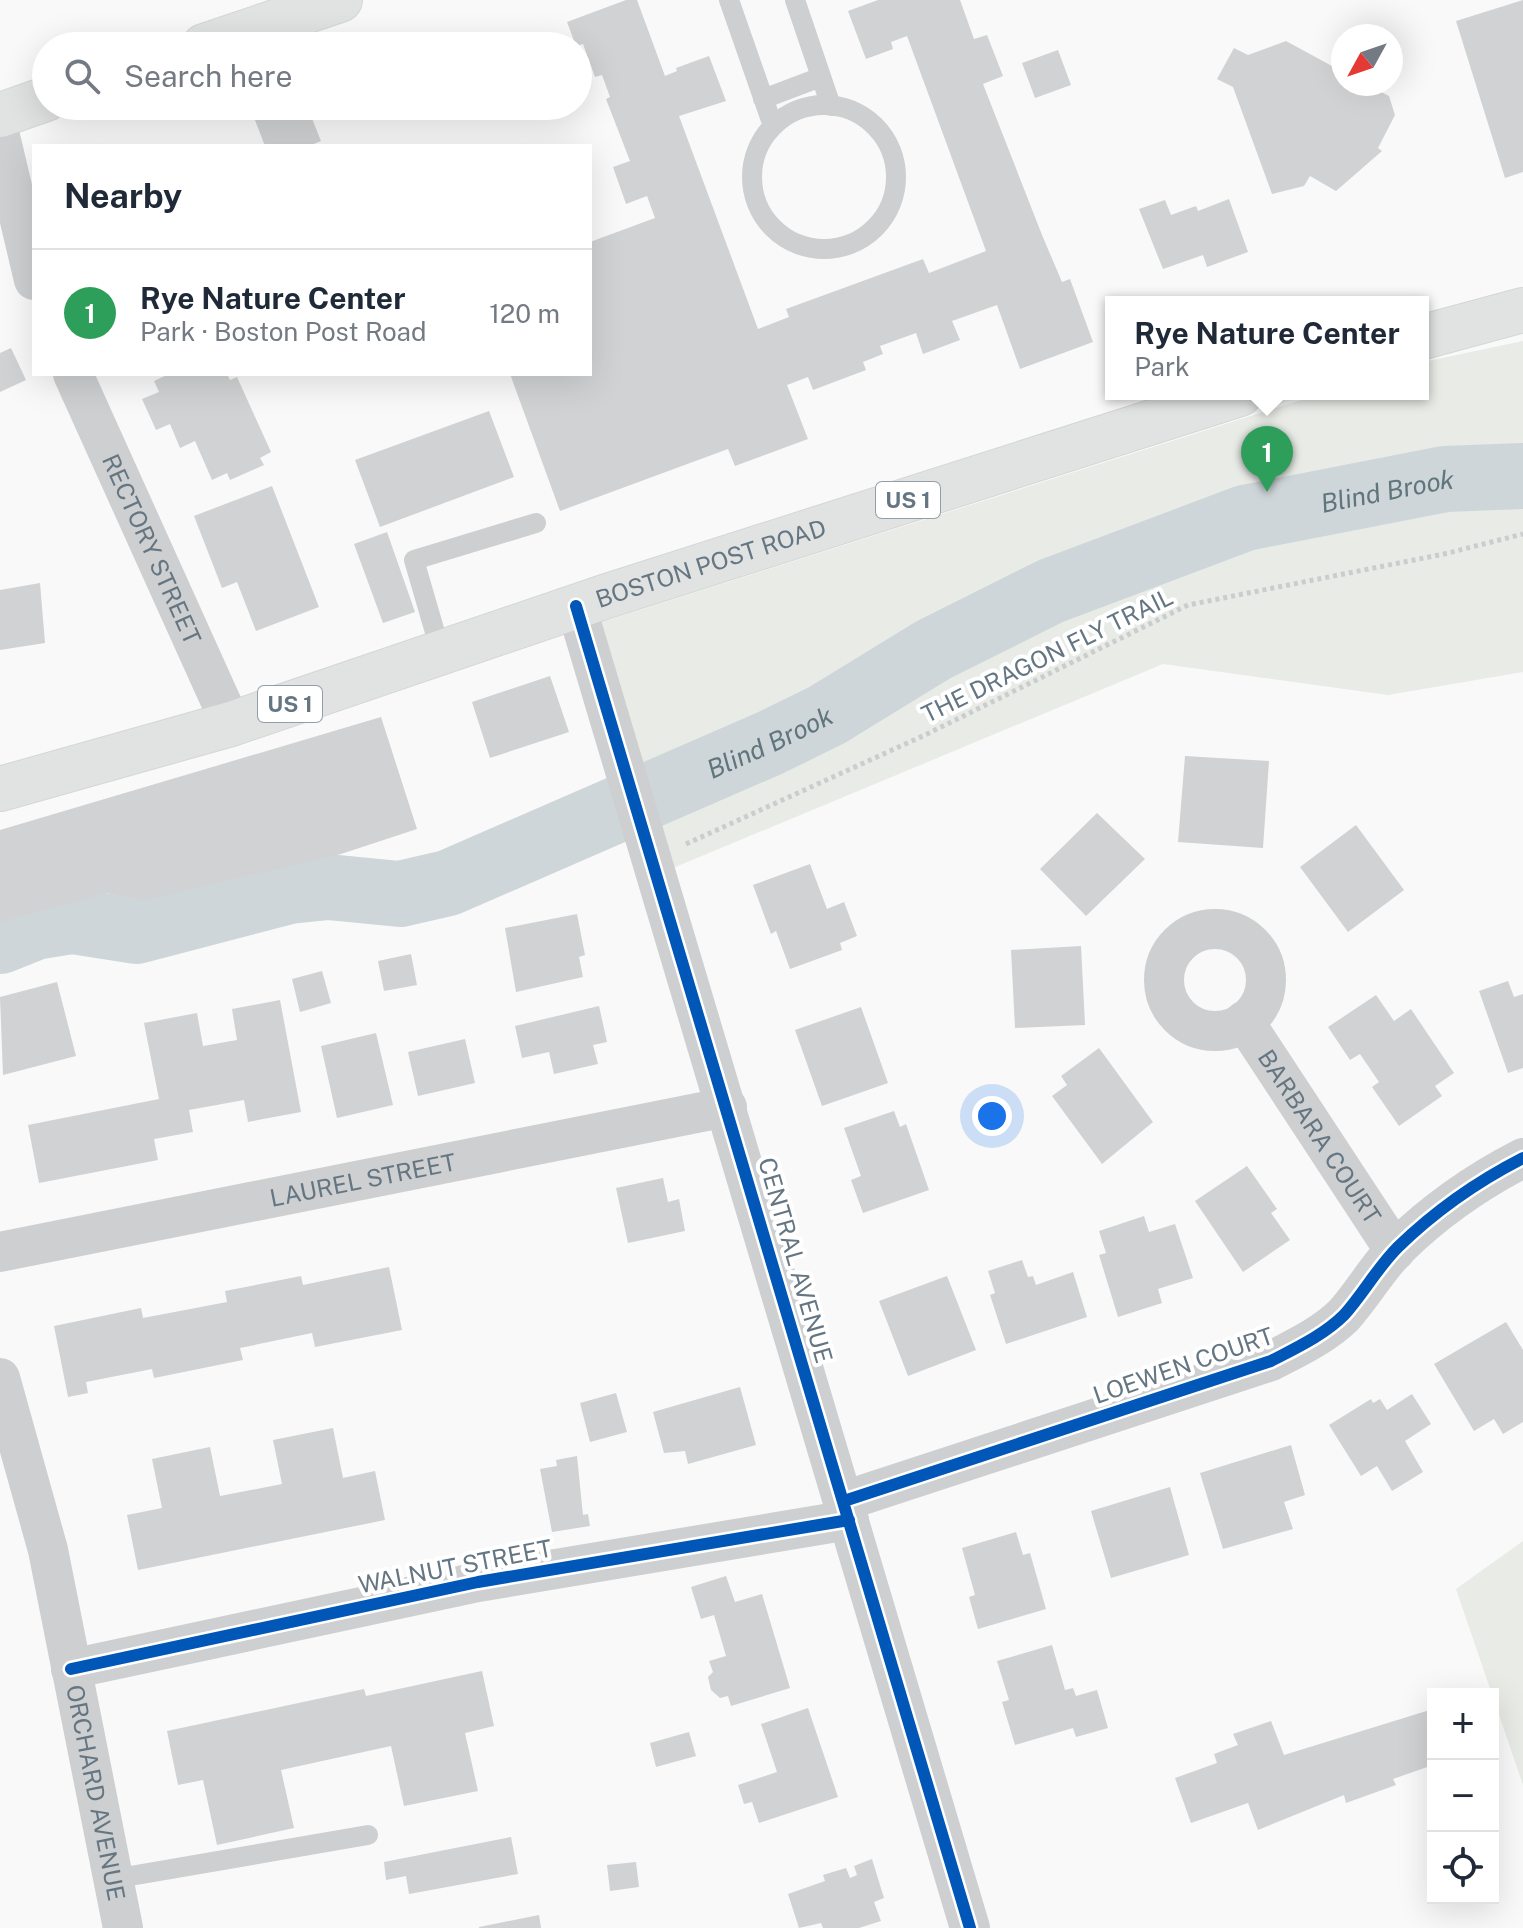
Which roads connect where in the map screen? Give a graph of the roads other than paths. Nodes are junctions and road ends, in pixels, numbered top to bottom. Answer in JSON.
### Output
{"nodes":[{"id":1,"x":729,"y":0,"type":"edge"},
{"id":2,"x":795,"y":0,"type":"edge"},
{"id":3,"x":336,"y":1,"type":"edge"},
{"id":4,"x":245,"y":32,"type":"edge"},
{"id":5,"x":821,"y":77,"type":"junction"},
{"id":6,"x":763,"y":99,"type":"junction"},
{"id":7,"x":32,"y":104,"type":"edge"},
{"id":8,"x":831,"y":106,"type":"junction"},
{"id":9,"x":0,"y":115,"type":"edge"},
{"id":10,"x":773,"y":126,"type":"junction"},
{"id":11,"x":0,"y":136,"type":"edge"},
{"id":12,"x":32,"y":272,"type":"edge"},
{"id":13,"x":1523,"y":310,"type":"edge"},
{"id":14,"x":1429,"y":335,"type":"edge"},
{"id":15,"x":74,"y":376,"type":"edge"},
{"id":16,"x":1221,"y":400,"type":"edge"},
{"id":17,"x":536,"y":523,"type":"dead end"},
{"id":18,"x":576,"y":606,"type":"junction"},
{"id":19,"x":441,"y":653,"type":"junction"},
{"id":20,"x":231,"y":724,"type":"junction"},
{"id":21,"x":0,"y":789,"type":"edge"},
{"id":22,"x":1244,"y":1021,"type":"dead end"},
{"id":23,"x":727,"y":1107,"type":"junction"},
{"id":24,"x":1523,"y":1158,"type":"edge"},
{"id":25,"x":1395,"y":1251,"type":"junction"},
{"id":26,"x":0,"y":1252,"type":"edge"},
{"id":27,"x":0,"y":1378,"type":"edge"},
{"id":28,"x":847,"y":1510,"type":"junction"},
{"id":29,"x":71,"y":1669,"type":"junction"},
{"id":30,"x":368,"y":1835,"type":"dead end"},
{"id":31,"x":113,"y":1879,"type":"junction"},
{"id":32,"x":123,"y":1928,"type":"edge"},
{"id":33,"x":970,"y":1928,"type":"edge"}],
"edges":[{"from":1,"to":6,"type":"lane"},
{"from":2,"to":5,"type":"lane"},
{"from":3,"to":4,"type":"main road"},
{"from":5,"to":6,"type":"lane"},
{"from":5,"to":8,"type":"lane"},
{"from":6,"to":10,"type":"lane"},
{"from":7,"to":9,"type":"main road"},
{"from":8,"to":10,"type":"lane"},
{"from":8,"to":10,"type":"lane"},
{"from":11,"to":12,"type":"street"},
{"from":13,"to":14,"type":"main road"},
{"from":15,"to":20,"type":"street","name":"RECTORY STREET"},
{"from":16,"to":18,"type":"main road","name":"BOSTON POST ROAD","number":"US 1"},
{"from":17,"to":19,"type":"lane"},
{"from":18,"to":19,"type":"main road","name":"BOSTON POST ROAD","number":"US 1"},
{"from":18,"to":23,"type":"street","name":"CENTRAL AVENUE"},
{"from":19,"to":20,"type":"main road","name":"BOSTON POST ROAD","number":"US 1"},
{"from":20,"to":21,"type":"main road","name":"BOSTON POST ROAD","number":"US 1"},
{"from":22,"to":25,"type":"street","name":"BARBARA COURT"},
{"from":23,"to":26,"type":"street","name":"LAUREL STREET"},
{"from":23,"to":28,"type":"street","name":"CENTRAL AVENUE"},
{"from":24,"to":25,"type":"street","name":"LOEWEN COURT"},
{"from":25,"to":28,"type":"street","name":"LOEWEN COURT"},
{"from":27,"to":29,"type":"street","name":"ORCHARD AVENUE"},
{"from":28,"to":29,"type":"street","name":"WALNUT STREET"},
{"from":28,"to":33,"type":"street","name":"CENTRAL AVENUE"},
{"from":29,"to":31,"type":"street","name":"ORCHARD AVENUE"},
{"from":30,"to":31,"type":"lane"},
{"from":31,"to":32,"type":"street","name":"ORCHARD AVENUE"}]}
